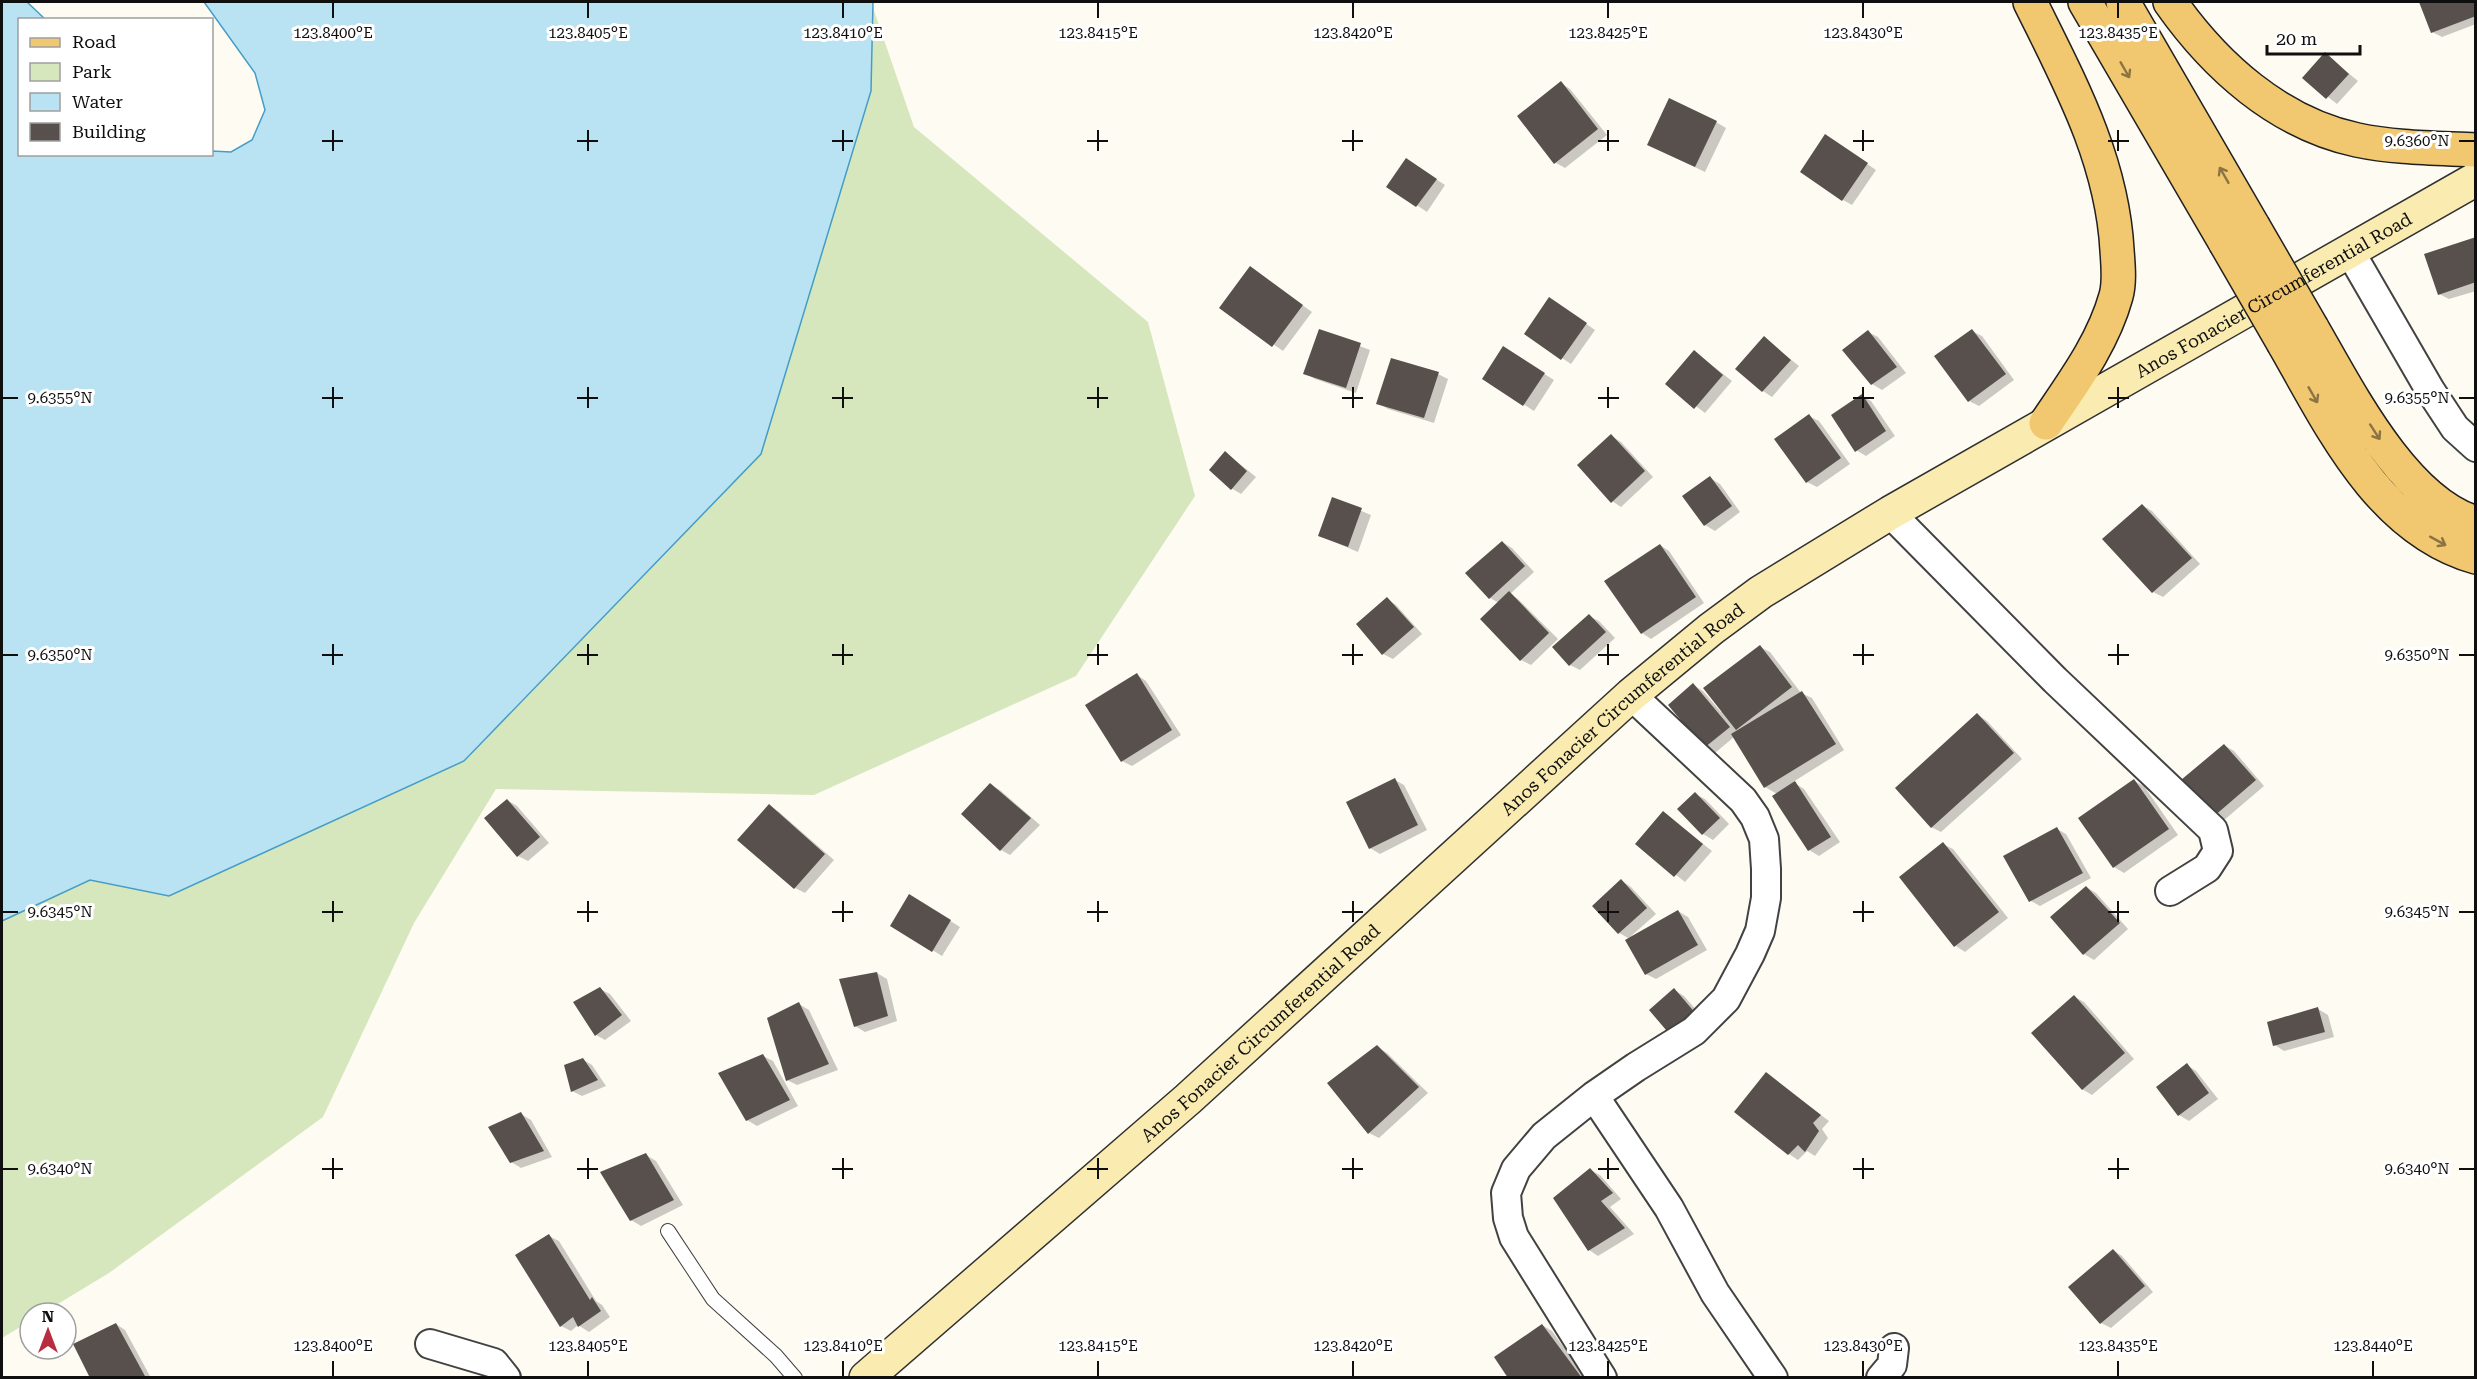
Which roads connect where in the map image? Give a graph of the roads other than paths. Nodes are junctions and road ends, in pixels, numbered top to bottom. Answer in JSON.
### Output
{"nodes":[{"id":1,"x":2030,"y":2,"type":"edge"},
{"id":2,"x":2085,"y":2,"type":"edge"},
{"id":3,"x":2123,"y":2,"type":"edge"},
{"id":4,"x":2170,"y":2,"type":"edge"},
{"id":5,"x":2475,"y":150,"type":"edge"},
{"id":6,"x":2475,"y":179,"type":"edge"},
{"id":7,"x":2349,"y":250,"type":"junction"},
{"id":8,"x":2046,"y":423,"type":"junction"},
{"id":9,"x":2475,"y":447,"type":"edge"},
{"id":10,"x":1890,"y":513,"type":"junction"},
{"id":11,"x":2475,"y":523,"type":"edge"},
{"id":12,"x":2475,"y":557,"type":"edge"},
{"id":13,"x":1630,"y":695,"type":"junction"},
{"id":14,"x":2170,"y":891,"type":"dead end"},
{"id":15,"x":1594,"y":1096,"type":"junction"},
{"id":16,"x":668,"y":1230,"type":"dead end"},
{"id":17,"x":430,"y":1344,"type":"dead end"},
{"id":18,"x":1894,"y":1348,"type":"dead end"},
{"id":19,"x":506,"y":1377,"type":"edge"},
{"id":20,"x":795,"y":1377,"type":"edge"},
{"id":21,"x":866,"y":1377,"type":"edge"},
{"id":22,"x":1602,"y":1377,"type":"edge"},
{"id":23,"x":1773,"y":1377,"type":"edge"},
{"id":24,"x":1881,"y":1377,"type":"edge"}],
"edges":[{"from":1,"to":8,"type":"main road"},
{"from":2,"to":12,"type":"main road","one_way":true,"bridge":true},
{"from":3,"to":11,"type":"main road","bridge":true},
{"from":4,"to":5,"type":"main road"},
{"from":6,"to":7,"type":"main road","name":"Anos Fonacier Circumferential Road"},
{"from":7,"to":8,"type":"main road","name":"Anos Fonacier Circumferential Road"},
{"from":7,"to":9,"type":"street"},
{"from":8,"to":10,"type":"main road","name":"Anos Fonacier Circumferential Road"},
{"from":10,"to":13,"type":"main road","name":"Anos Fonacier Circumferential Road"},
{"from":10,"to":14,"type":"street"},
{"from":13,"to":15,"type":"street"},
{"from":13,"to":21,"type":"main road","name":"Anos Fonacier Circumferential Road"},
{"from":15,"to":22,"type":"street"},
{"from":15,"to":23,"type":"street"},
{"from":16,"to":20,"type":"lane"},
{"from":17,"to":19,"type":"street"},
{"from":18,"to":24,"type":"street"}]}
